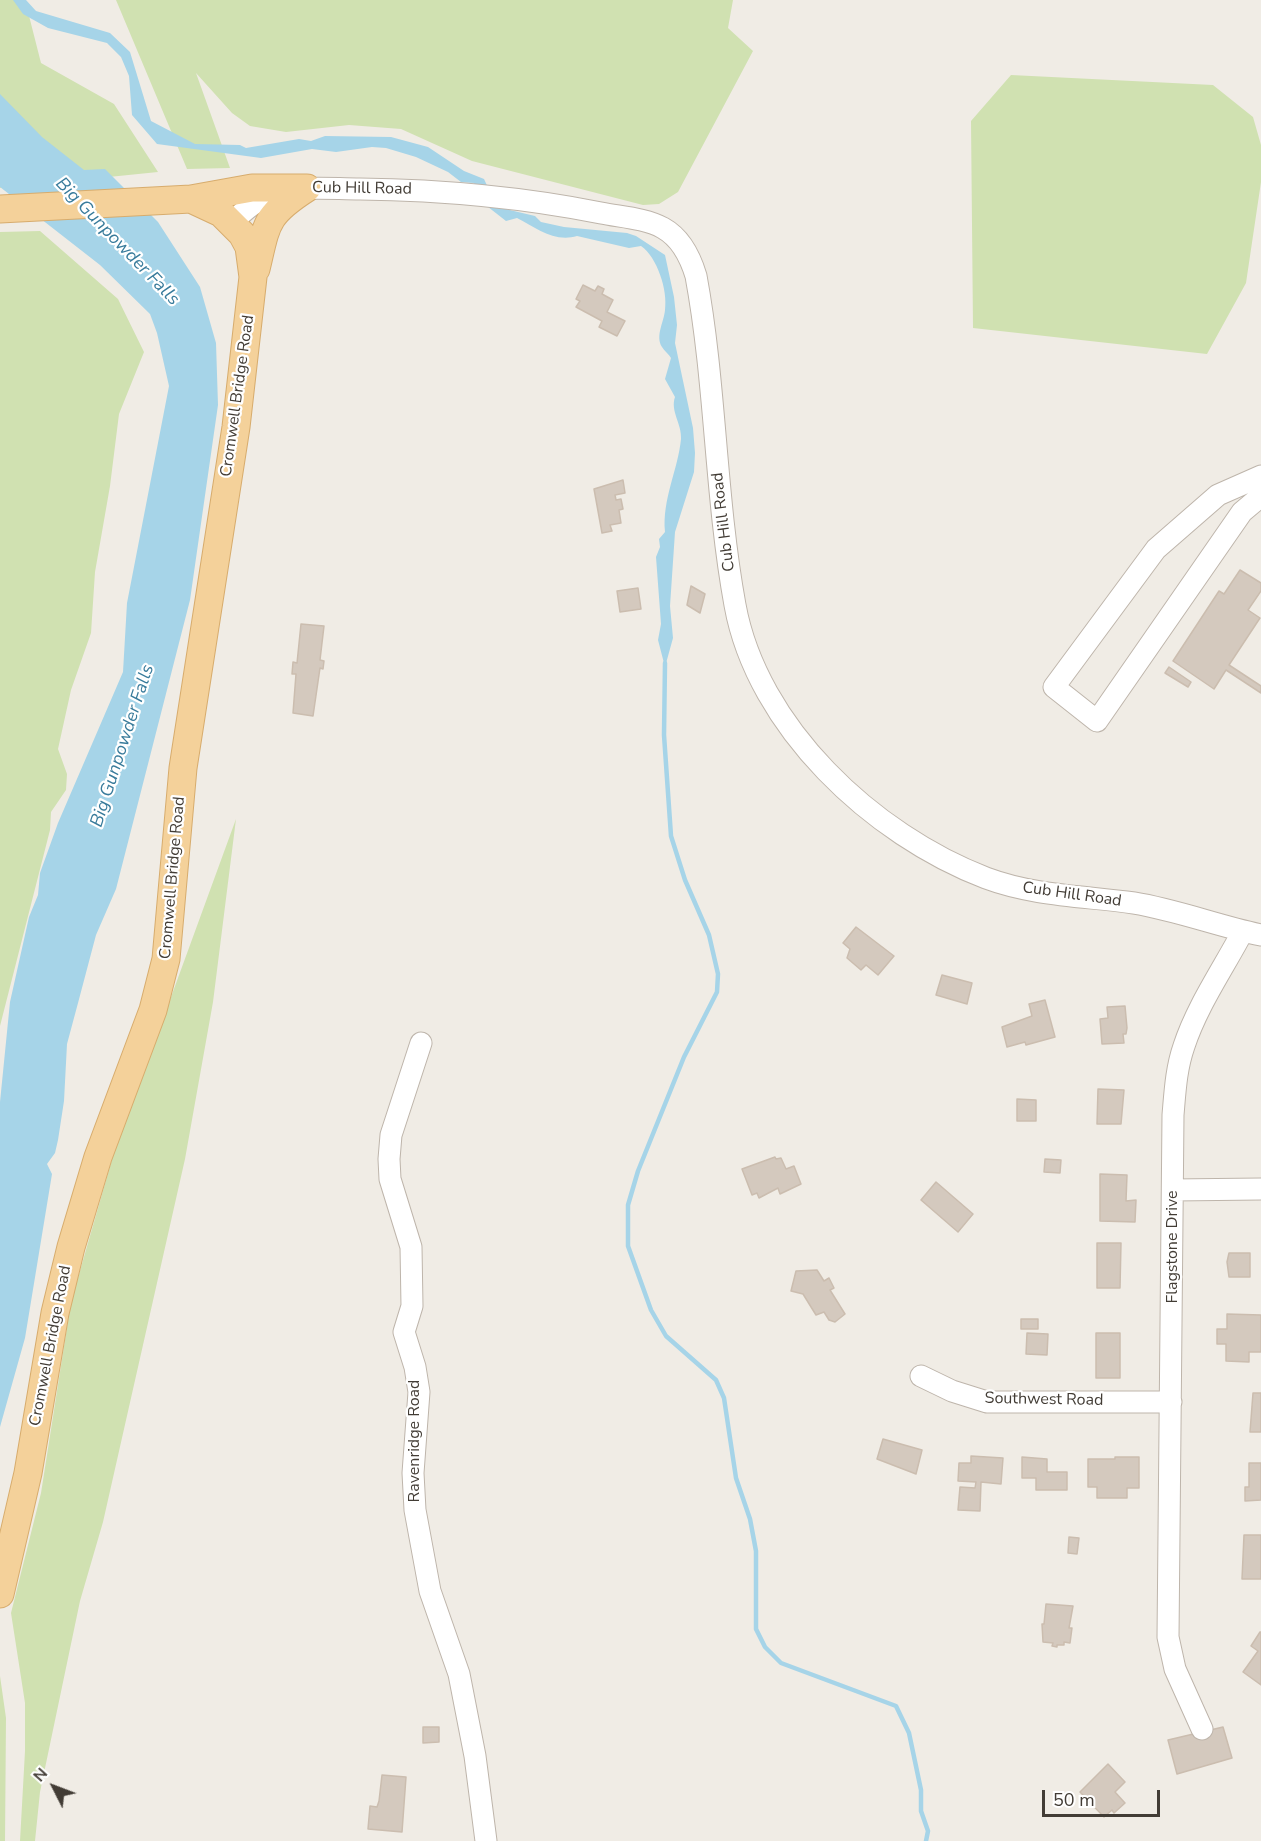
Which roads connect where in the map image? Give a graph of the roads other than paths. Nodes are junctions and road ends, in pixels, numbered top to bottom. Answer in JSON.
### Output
{"nodes":[{"id":1,"x":307,"y":188,"type":"junction"},
{"id":2,"x":180,"y":200,"type":"junction"},
{"id":3,"x":0,"y":209,"type":"edge"},
{"id":4,"x":232,"y":222,"type":"junction"},
{"id":5,"x":254,"y":277,"type":"junction"},
{"id":6,"x":1261,"y":476,"type":"edge"},
{"id":7,"x":1261,"y":496,"type":"edge"},
{"id":8,"x":1252,"y":933,"type":"edge"},
{"id":9,"x":421,"y":1043,"type":"dead end"},
{"id":10,"x":1261,"y":1189,"type":"edge"},
{"id":11,"x":1173,"y":1190,"type":"junction"},
{"id":12,"x":921,"y":1376,"type":"dead end"},
{"id":13,"x":1171,"y":1402,"type":"junction"},
{"id":14,"x":0,"y":1594,"type":"edge"},
{"id":15,"x":1203,"y":1729,"type":"dead end"},
{"id":16,"x":486,"y":1841,"type":"edge"}],
"edges":[{"from":1,"to":2,"type":"main road"},
{"from":1,"to":4,"type":"street","name":"Cub Hill Road"},
{"from":1,"to":5,"type":"main road"},
{"from":1,"to":8,"type":"street","name":"Cub Hill Road"},
{"from":2,"to":3,"type":"main road"},
{"from":2,"to":4,"type":"main road"},
{"from":4,"to":5,"type":"main road","name":"Cromwell Bridge Road"},
{"from":5,"to":14,"type":"main road","name":"Cromwell Bridge Road"},
{"from":6,"to":7,"type":"street"},
{"from":8,"to":11,"type":"street","name":"Flagstone Drive"},
{"from":9,"to":16,"type":"street","name":"Ravenridge Road"},
{"from":10,"to":11,"type":"street"},
{"from":11,"to":13,"type":"street","name":"Flagstone Drive"},
{"from":12,"to":13,"type":"street","name":"Southwest Road"},
{"from":13,"to":15,"type":"street","name":"Flagstone Drive"}]}
